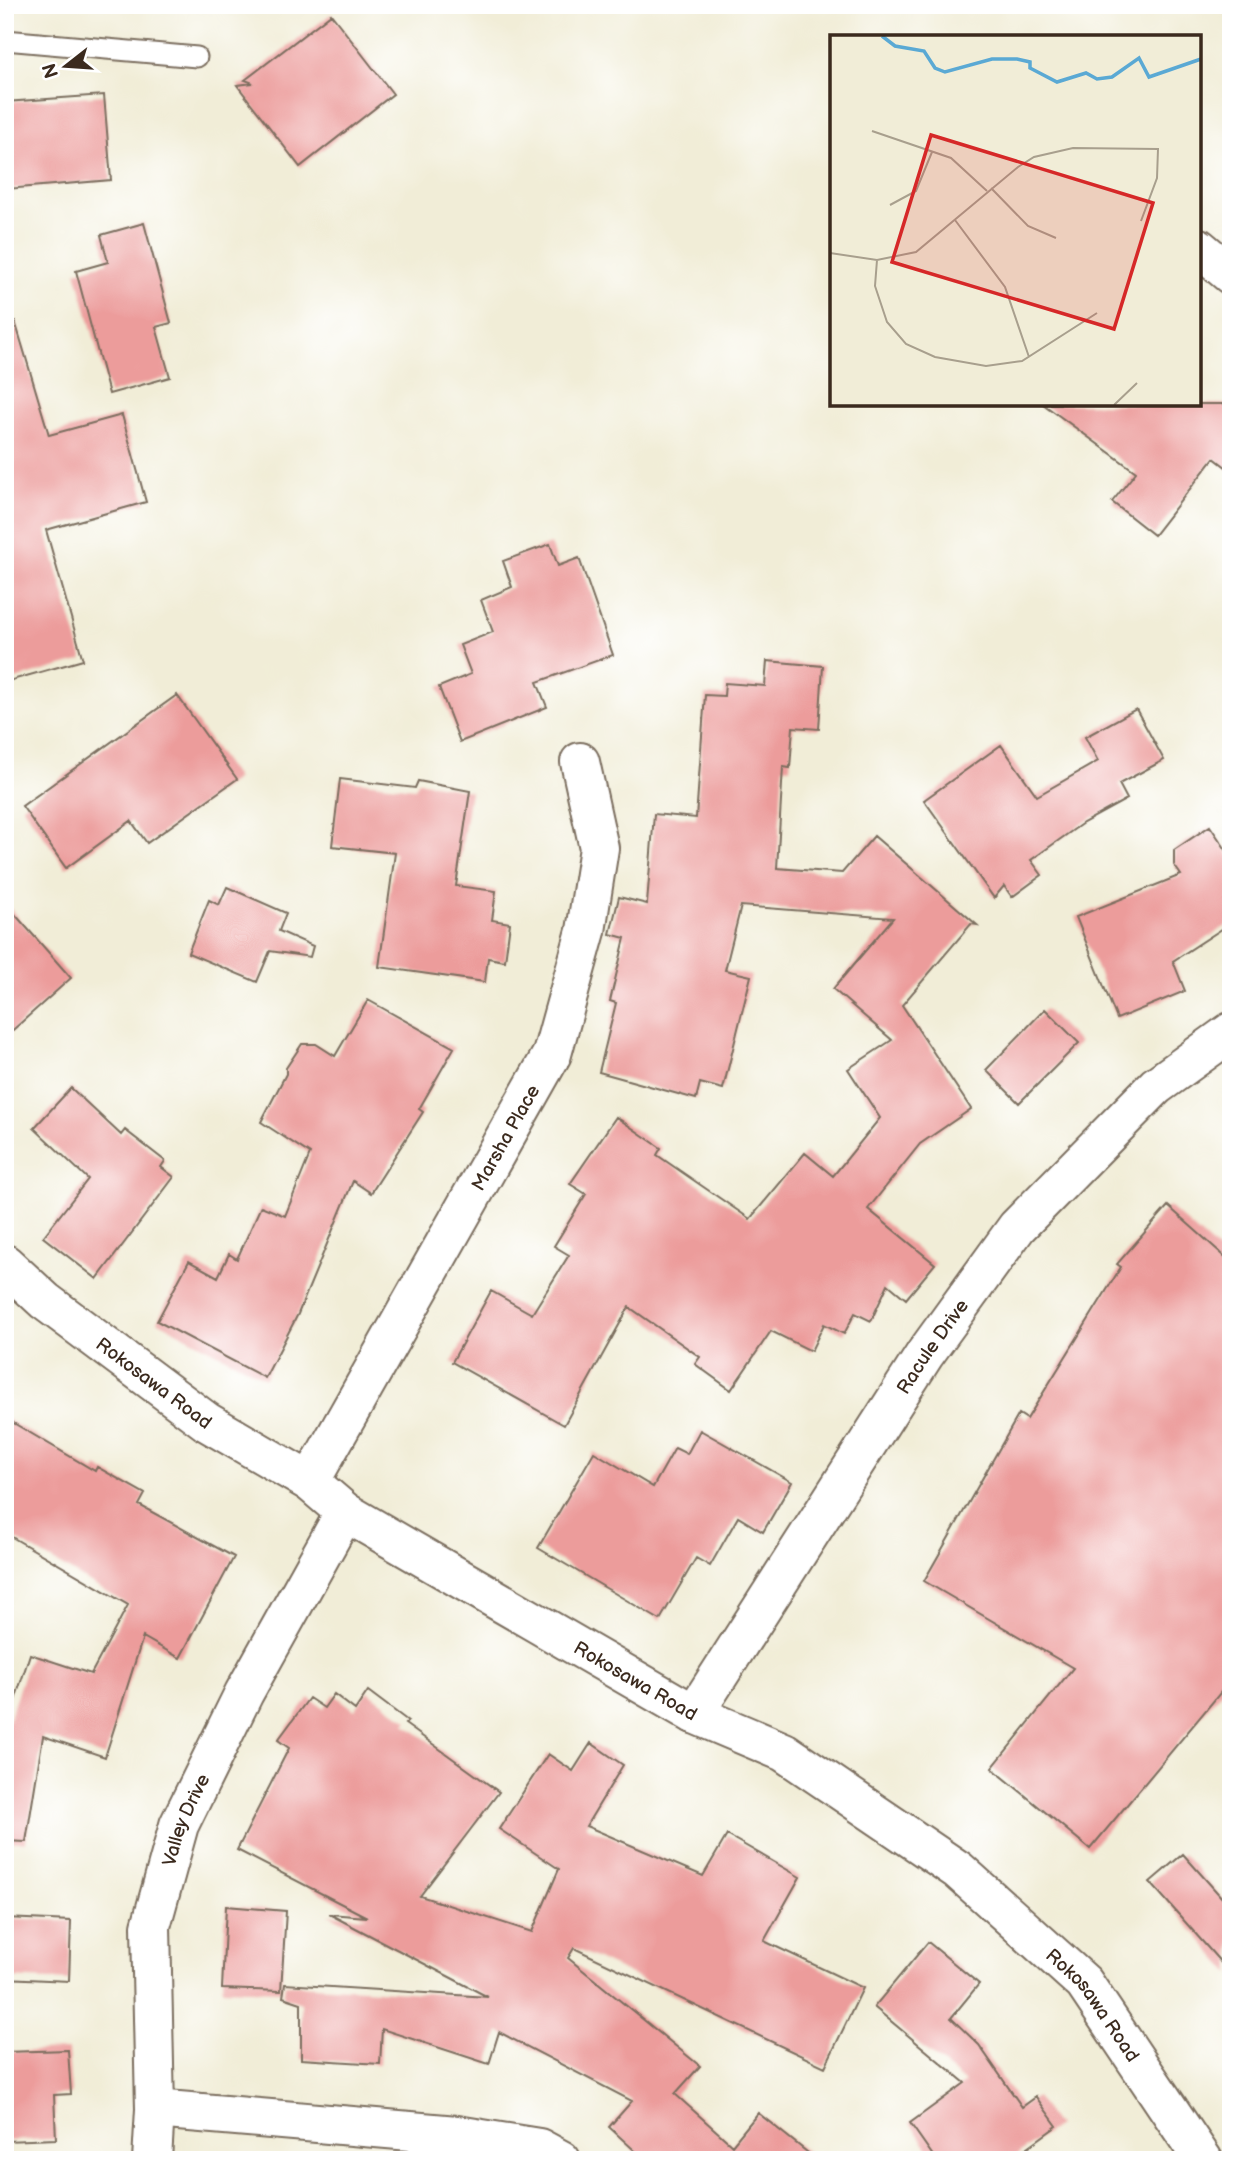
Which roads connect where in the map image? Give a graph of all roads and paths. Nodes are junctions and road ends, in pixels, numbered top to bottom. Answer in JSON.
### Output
{"nodes":[{"id":1,"x":5,"y":40,"type":"edge"},
{"id":2,"x":197,"y":57,"type":"dead end"},
{"id":3,"x":1201,"y":250,"type":"edge"},
{"id":4,"x":1231,"y":275,"type":"edge"},
{"id":5,"x":580,"y":762,"type":"dead end"},
{"id":6,"x":1231,"y":1032,"type":"edge"},
{"id":7,"x":5,"y":1264,"type":"edge"},
{"id":8,"x":310,"y":1482,"type":"junction"},
{"id":9,"x":345,"y":1512,"type":"junction"},
{"id":10,"x":694,"y":1714,"type":"junction"},
{"id":11,"x":155,"y":2109,"type":"junction"},
{"id":12,"x":152,"y":2160,"type":"edge"},
{"id":13,"x":561,"y":2160,"type":"edge"},
{"id":14,"x":1203,"y":2160,"type":"edge"}],
"edges":[{"from":1,"to":2,"type":"lane"},
{"from":3,"to":4,"type":"street"},
{"from":5,"to":8,"type":"street","name":"Marsha Place"},
{"from":6,"to":10,"type":"street","name":"Racule Drive"},
{"from":7,"to":8,"type":"street","name":"Rokosawa Road"},
{"from":8,"to":9,"type":"street","name":"Rokosawa Road"},
{"from":9,"to":10,"type":"street","name":"Rokosawa Road"},
{"from":9,"to":11,"type":"street","name":"Valley Drive"},
{"from":10,"to":14,"type":"street","name":"Rokosawa Road"},
{"from":11,"to":12,"type":"street","name":"Valley Drive"},
{"from":11,"to":13,"type":"street"}]}
